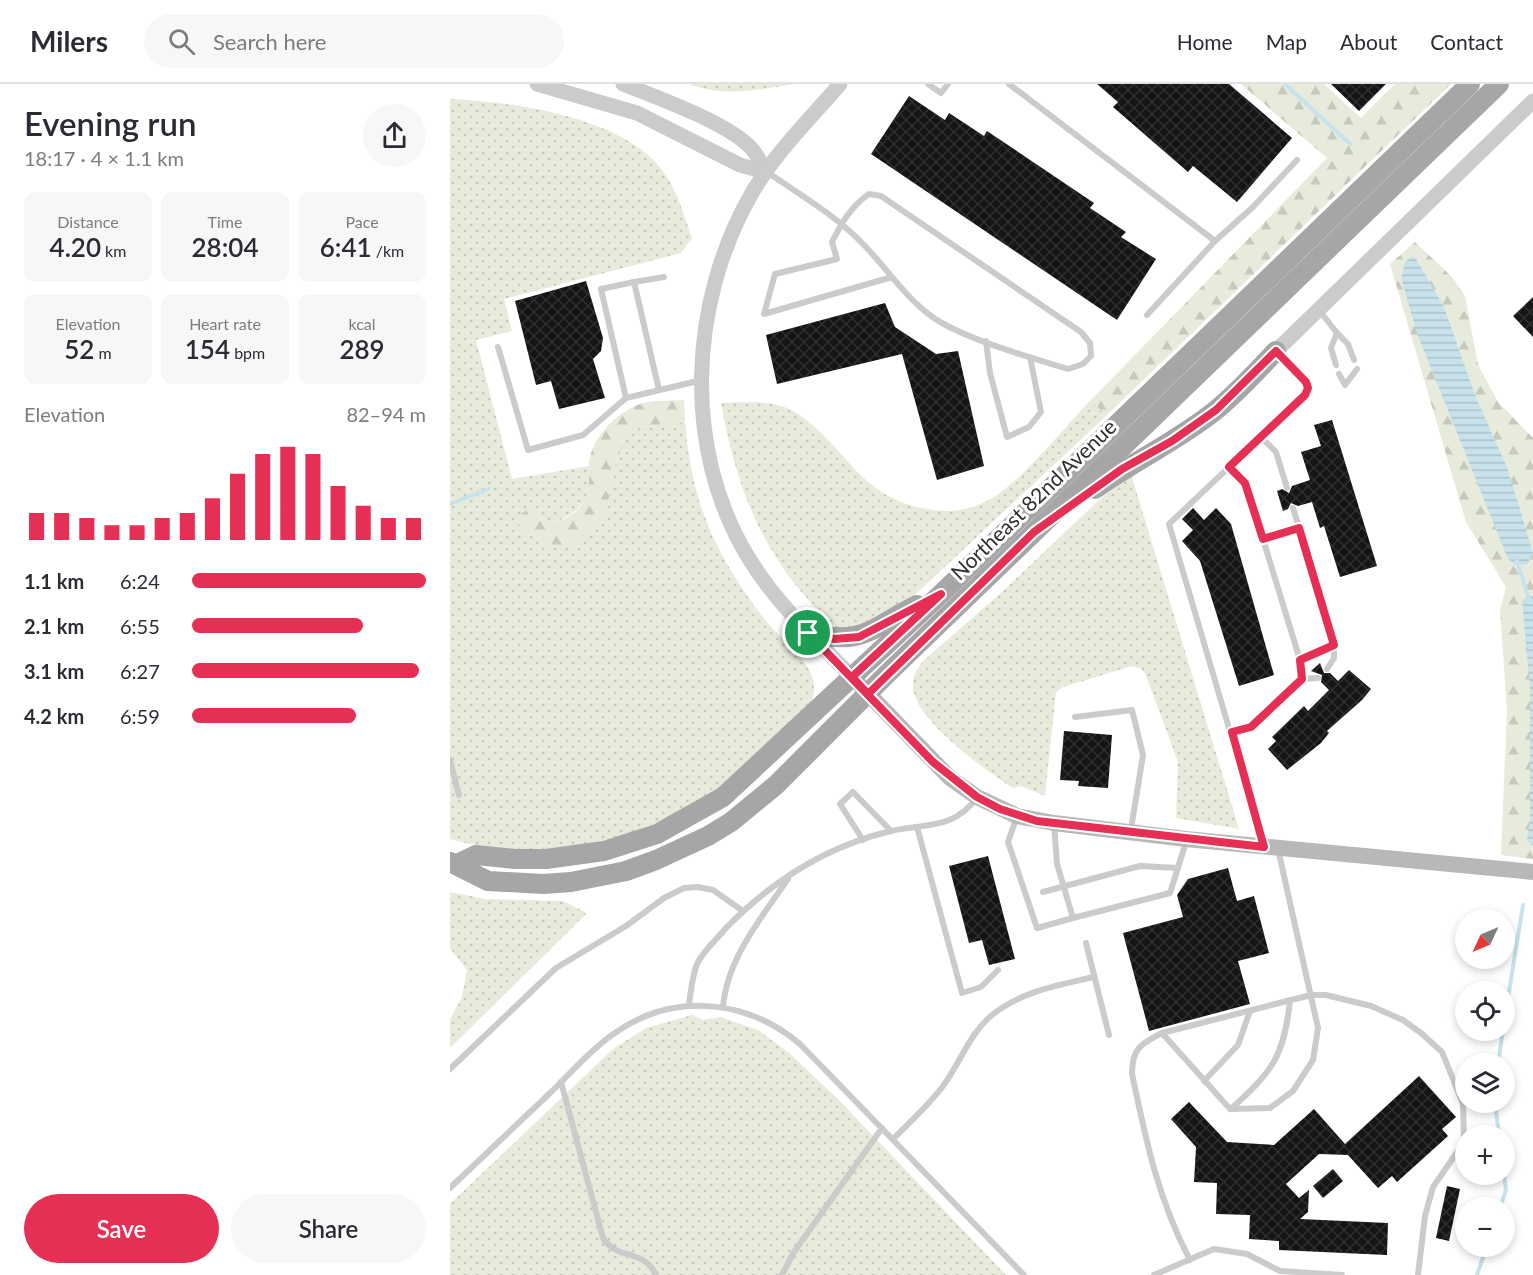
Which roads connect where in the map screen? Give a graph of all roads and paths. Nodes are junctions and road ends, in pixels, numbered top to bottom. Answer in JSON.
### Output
{"nodes":[{"id":1,"x":537,"y":84,"type":"edge"},
{"id":2,"x":623,"y":84,"type":"edge"},
{"id":3,"x":840,"y":84,"type":"edge"},
{"id":4,"x":928,"y":84,"type":"edge"},
{"id":5,"x":948,"y":84,"type":"edge"},
{"id":6,"x":1009,"y":84,"type":"edge"},
{"id":7,"x":1470,"y":84,"type":"edge"},
{"id":8,"x":1499,"y":84,"type":"edge"},
{"id":9,"x":554,"y":86,"type":"edge"},
{"id":10,"x":1533,"y":101,"type":"edge"},
{"id":11,"x":1297,"y":160,"type":"dead end"},
{"id":12,"x":766,"y":172,"type":"junction"},
{"id":13,"x":841,"y":224,"type":"junction"},
{"id":14,"x":1215,"y":240,"type":"junction"},
{"id":15,"x":664,"y":277,"type":"dead end"},
{"id":16,"x":892,"y":277,"type":"junction"},
{"id":17,"x":634,"y":282,"type":"junction"},
{"id":18,"x":1318,"y":310,"type":"junction"},
{"id":19,"x":1147,"y":315,"type":"dead end"},
{"id":20,"x":1337,"y":333,"type":"junction"},
{"id":21,"x":986,"y":341,"type":"junction"},
{"id":22,"x":498,"y":347,"type":"dead end"},
{"id":23,"x":1276,"y":351,"type":"junction"},
{"id":24,"x":1030,"y":357,"type":"junction"},
{"id":25,"x":1354,"y":360,"type":"dead end"},
{"id":26,"x":1336,"y":365,"type":"dead end"},
{"id":27,"x":1357,"y":369,"type":"dead end"},
{"id":28,"x":1339,"y":374,"type":"dead end"},
{"id":29,"x":702,"y":380,"type":"junction"},
{"id":30,"x":659,"y":390,"type":"junction"},
{"id":31,"x":626,"y":398,"type":"junction"},
{"id":32,"x":1261,"y":437,"type":"junction"},
{"id":33,"x":1229,"y":467,"type":"junction"},
{"id":34,"x":1287,"y":488,"type":"dead end"},
{"id":35,"x":1293,"y":508,"type":"dead end"},
{"id":36,"x":1299,"y":528,"type":"junction"},
{"id":37,"x":1034,"y":532,"type":"junction"},
{"id":38,"x":1263,"y":539,"type":"junction"},
{"id":39,"x":941,"y":594,"type":"junction"},
{"id":40,"x":808,"y":633,"type":"junction"},
{"id":41,"x":1334,"y":645,"type":"junction"},
{"id":42,"x":1300,"y":660,"type":"junction"},
{"id":43,"x":1327,"y":669,"type":"dead end"},
{"id":44,"x":852,"y":677,"type":"junction"},
{"id":45,"x":1318,"y":678,"type":"dead end"},
{"id":46,"x":1302,"y":679,"type":"junction"},
{"id":47,"x":868,"y":694,"type":"junction"},
{"id":48,"x":1075,"y":717,"type":"dead end"},
{"id":49,"x":1232,"y":732,"type":"junction"},
{"id":50,"x":450,"y":760,"type":"edge"},
{"id":51,"x":459,"y":795,"type":"dead end"},
{"id":52,"x":977,"y":797,"type":"junction"},
{"id":53,"x":1017,"y":816,"type":"junction"},
{"id":54,"x":1054,"y":823,"type":"junction"},
{"id":55,"x":918,"y":827,"type":"junction"},
{"id":56,"x":891,"y":831,"type":"junction"},
{"id":57,"x":1130,"y":833,"type":"junction"},
{"id":58,"x":1186,"y":839,"type":"junction"},
{"id":59,"x":863,"y":840,"type":"junction"},
{"id":60,"x":1271,"y":848,"type":"junction"},
{"id":61,"x":454,"y":863,"type":"edge"},
{"id":62,"x":1178,"y":868,"type":"junction"},
{"id":63,"x":1533,"y":872,"type":"edge"},
{"id":64,"x":792,"y":874,"type":"junction"},
{"id":65,"x":1064,"y":886,"type":"junction"},
{"id":66,"x":1043,"y":892,"type":"dead end"},
{"id":67,"x":743,"y":911,"type":"junction"},
{"id":68,"x":1073,"y":918,"type":"junction"},
{"id":69,"x":1086,"y":943,"type":"dead end"},
{"id":70,"x":998,"y":970,"type":"dead end"},
{"id":71,"x":1094,"y":977,"type":"junction"},
{"id":72,"x":1311,"y":995,"type":"junction"},
{"id":73,"x":1290,"y":1000,"type":"junction"},
{"id":74,"x":689,"y":1004,"type":"junction"},
{"id":75,"x":723,"y":1007,"type":"junction"},
{"id":76,"x":1250,"y":1011,"type":"junction"},
{"id":77,"x":1162,"y":1034,"type":"junction"},
{"id":78,"x":1109,"y":1035,"type":"dead end"},
{"id":79,"x":450,"y":1069,"type":"edge"},
{"id":80,"x":1204,"y":1080,"type":"junction"},
{"id":81,"x":561,"y":1082,"type":"junction"},
{"id":82,"x":1230,"y":1109,"type":"junction"},
{"id":83,"x":882,"y":1128,"type":"junction"},
{"id":84,"x":892,"y":1139,"type":"junction"},
{"id":85,"x":450,"y":1188,"type":"edge"},
{"id":86,"x":1190,"y":1260,"type":"junction"},
{"id":87,"x":656,"y":1275,"type":"edge"},
{"id":88,"x":782,"y":1275,"type":"edge"},
{"id":89,"x":1024,"y":1275,"type":"edge"},
{"id":90,"x":1154,"y":1275,"type":"edge"},
{"id":91,"x":1342,"y":1275,"type":"edge"},
{"id":92,"x":1418,"y":1275,"type":"edge"}],
"edges":[{"from":1,"to":9,"type":"street"},
{"from":2,"to":12,"type":"street"},
{"from":3,"to":12,"type":"street"},
{"from":4,"to":5,"type":"lane"},
{"from":6,"to":14,"type":"lane"},
{"from":7,"to":39,"type":"main road","name":"Northeast 82nd Avenue"},
{"from":8,"to":37,"type":"main road","name":"Northeast 82nd Avenue"},
{"from":9,"to":12,"type":"street"},
{"from":10,"to":18,"type":"street"},
{"from":11,"to":14,"type":"lane"},
{"from":12,"to":13,"type":"lane"},
{"from":12,"to":29,"type":"street"},
{"from":13,"to":16,"type":"lane"},
{"from":13,"to":16,"type":"lane"},
{"from":13,"to":24,"type":"lane"},
{"from":14,"to":19,"type":"lane"},
{"from":15,"to":17,"type":"lane"},
{"from":16,"to":21,"type":"lane"},
{"from":17,"to":30,"type":"lane"},
{"from":17,"to":31,"type":"lane"},
{"from":18,"to":20,"type":"lane"},
{"from":18,"to":23,"type":"street"},
{"from":20,"to":25,"type":"lane"},
{"from":20,"to":26,"type":"lane"},
{"from":21,"to":24,"type":"lane"},
{"from":21,"to":24,"type":"lane"},
{"from":22,"to":31,"type":"lane"},
{"from":23,"to":32,"type":"lane"},
{"from":23,"to":37,"type":"main road"},
{"from":27,"to":28,"type":"lane"},
{"from":29,"to":30,"type":"lane"},
{"from":29,"to":40,"type":"street"},
{"from":30,"to":31,"type":"lane"},
{"from":32,"to":33,"type":"lane"},
{"from":32,"to":34,"type":"lane"},
{"from":33,"to":38,"type":"lane"},
{"from":33,"to":49,"type":"lane"},
{"from":35,"to":36,"type":"lane"},
{"from":36,"to":38,"type":"lane"},
{"from":36,"to":41,"type":"lane"},
{"from":37,"to":47,"type":"main road","name":"Northeast 82nd Avenue"},
{"from":38,"to":42,"type":"lane"},
{"from":39,"to":40,"type":"main road"},
{"from":39,"to":44,"type":"main road","name":"Northeast 82nd Avenue"},
{"from":40,"to":44,"type":"street"},
{"from":41,"to":42,"type":"lane"},
{"from":41,"to":43,"type":"lane"},
{"from":42,"to":46,"type":"lane"},
{"from":44,"to":47,"type":"main road"},
{"from":44,"to":61,"type":"main road","name":"Northeast 82nd Avenue"},
{"from":45,"to":46,"type":"lane"},
{"from":46,"to":49,"type":"lane"},
{"from":47,"to":52,"type":"main road"},
{"from":47,"to":61,"type":"main road","name":"Northeast 82nd Avenue"},
{"from":48,"to":57,"type":"lane"},
{"from":49,"to":60,"type":"lane"},
{"from":50,"to":51,"type":"lane"},
{"from":52,"to":53,"type":"main road"},
{"from":52,"to":55,"type":"lane"},
{"from":53,"to":54,"type":"main road"},
{"from":53,"to":68,"type":"lane"},
{"from":54,"to":57,"type":"main road"},
{"from":54,"to":65,"type":"lane"},
{"from":55,"to":56,"type":"lane"},
{"from":55,"to":70,"type":"lane"},
{"from":56,"to":59,"type":"lane"},
{"from":56,"to":59,"type":"lane"},
{"from":57,"to":58,"type":"main road"},
{"from":58,"to":60,"type":"main road"},
{"from":58,"to":62,"type":"lane"},
{"from":59,"to":64,"type":"lane"},
{"from":60,"to":63,"type":"main road"},
{"from":60,"to":72,"type":"lane"},
{"from":62,"to":65,"type":"lane"},
{"from":62,"to":68,"type":"lane"},
{"from":64,"to":67,"type":"lane"},
{"from":64,"to":75,"type":"lane"},
{"from":65,"to":66,"type":"lane"},
{"from":65,"to":68,"type":"lane"},
{"from":67,"to":74,"type":"lane"},
{"from":67,"to":79,"type":"lane"},
{"from":69,"to":71,"type":"lane"},
{"from":71,"to":78,"type":"lane"},
{"from":71,"to":84,"type":"lane"},
{"from":72,"to":73,"type":"lane"},
{"from":72,"to":82,"type":"lane"},
{"from":72,"to":92,"type":"lane"},
{"from":73,"to":76,"type":"lane"},
{"from":73,"to":82,"type":"lane"},
{"from":74,"to":75,"type":"lane"},
{"from":74,"to":81,"type":"lane"},
{"from":75,"to":83,"type":"lane"},
{"from":76,"to":77,"type":"lane"},
{"from":76,"to":80,"type":"lane"},
{"from":77,"to":80,"type":"lane"},
{"from":77,"to":86,"type":"lane"},
{"from":80,"to":82,"type":"lane"},
{"from":81,"to":85,"type":"lane"},
{"from":81,"to":87,"type":"lane"},
{"from":83,"to":84,"type":"lane"},
{"from":83,"to":88,"type":"lane"},
{"from":84,"to":89,"type":"lane"},
{"from":86,"to":90,"type":"lane"},
{"from":86,"to":91,"type":"lane"}]}
